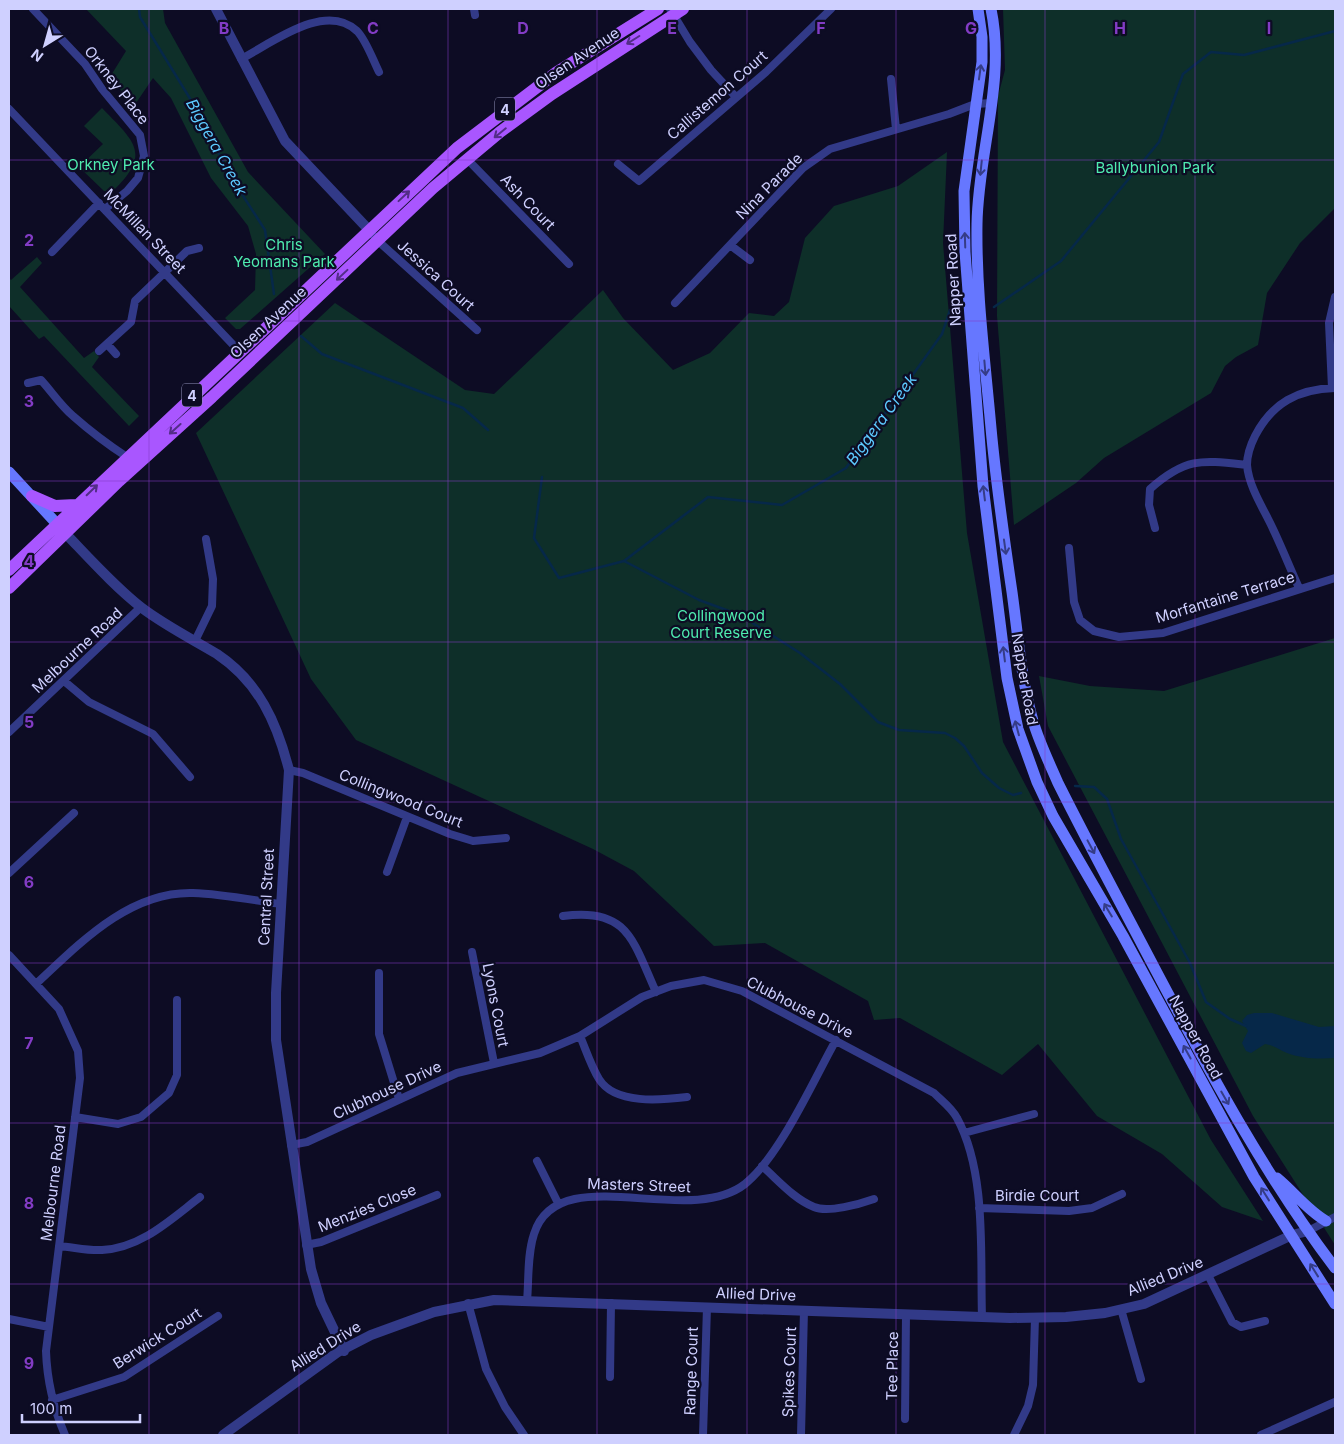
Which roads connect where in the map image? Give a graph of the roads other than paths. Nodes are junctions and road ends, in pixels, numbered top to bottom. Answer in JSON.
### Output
{"nodes":[{"id":1,"x":32,"y":9,"type":"edge"},
{"id":2,"x":216,"y":9,"type":"edge"},
{"id":3,"x":658,"y":9,"type":"edge"},
{"id":4,"x":831,"y":9,"type":"edge"},
{"id":5,"x":978,"y":9,"type":"edge"},
{"id":6,"x":991,"y":9,"type":"edge"},
{"id":7,"x":676,"y":11,"type":"edge"},
{"id":8,"x":242,"y":59,"type":"junction"},
{"id":9,"x":379,"y":72,"type":"dead end"},
{"id":10,"x":891,"y":78,"type":"dead end"},
{"id":11,"x":735,"y":96,"type":"junction"},
{"id":12,"x":992,"y":103,"type":"junction"},
{"id":13,"x":975,"y":104,"type":"junction"},
{"id":14,"x":9,"y":109,"type":"edge"},
{"id":15,"x":896,"y":129,"type":"junction"},
{"id":16,"x":467,"y":159,"type":"junction"},
{"id":17,"x":618,"y":164,"type":"dead end"},
{"id":18,"x":102,"y":206,"type":"junction"},
{"id":19,"x":369,"y":230,"type":"junction"},
{"id":20,"x":378,"y":241,"type":"junction"},
{"id":21,"x":730,"y":245,"type":"junction"},
{"id":22,"x":199,"y":248,"type":"dead end"},
{"id":23,"x":52,"y":252,"type":"dead end"},
{"id":24,"x":750,"y":260,"type":"dead end"},
{"id":25,"x":569,"y":264,"type":"dead end"},
{"id":26,"x":164,"y":271,"type":"junction"},
{"id":27,"x":1335,"y":297,"type":"edge"},
{"id":28,"x":675,"y":303,"type":"dead end"},
{"id":29,"x":476,"y":330,"type":"dead end"},
{"id":30,"x":107,"y":344,"type":"junction"},
{"id":31,"x":99,"y":351,"type":"dead end"},
{"id":32,"x":239,"y":351,"type":"junction"},
{"id":33,"x":116,"y":354,"type":"dead end"},
{"id":34,"x":28,"y":383,"type":"dead end"},
{"id":35,"x":1334,"y":388,"type":"edge"},
{"id":36,"x":127,"y":457,"type":"junction"},
{"id":37,"x":1247,"y":465,"type":"junction"},
{"id":38,"x":9,"y":472,"type":"edge"},
{"id":39,"x":32,"y":496,"type":"junction"},
{"id":40,"x":77,"y":504,"type":"junction"},
{"id":41,"x":57,"y":524,"type":"junction"},
{"id":42,"x":1155,"y":528,"type":"dead end"},
{"id":43,"x":66,"y":534,"type":"junction"},
{"id":44,"x":206,"y":539,"type":"dead end"},
{"id":45,"x":1069,"y":548,"type":"dead end"},
{"id":46,"x":9,"y":570,"type":"edge"},
{"id":47,"x":1335,"y":578,"type":"edge"},
{"id":48,"x":9,"y":588,"type":"edge"},
{"id":49,"x":1299,"y":588,"type":"junction"},
{"id":50,"x":141,"y":608,"type":"junction"},
{"id":51,"x":195,"y":642,"type":"junction"},
{"id":52,"x":64,"y":681,"type":"junction"},
{"id":53,"x":9,"y":732,"type":"edge"},
{"id":54,"x":289,"y":770,"type":"junction"},
{"id":55,"x":190,"y":777,"type":"dead end"},
{"id":56,"x":74,"y":812,"type":"dead end"},
{"id":57,"x":407,"y":817,"type":"junction"},
{"id":58,"x":506,"y":838,"type":"dead end"},
{"id":59,"x":387,"y":872,"type":"dead end"},
{"id":60,"x":9,"y":873,"type":"edge"},
{"id":61,"x":280,"y":904,"type":"junction"},
{"id":62,"x":563,"y":916,"type":"dead end"},
{"id":63,"x":472,"y":952,"type":"dead end"},
{"id":64,"x":9,"y":955,"type":"edge"},
{"id":65,"x":379,"y":973,"type":"dead end"},
{"id":66,"x":36,"y":984,"type":"junction"},
{"id":67,"x":656,"y":992,"type":"junction"},
{"id":68,"x":177,"y":1000,"type":"dead end"},
{"id":69,"x":580,"y":1036,"type":"junction"},
{"id":70,"x":836,"y":1040,"type":"junction"},
{"id":71,"x":494,"y":1063,"type":"junction"},
{"id":72,"x":687,"y":1097,"type":"dead end"},
{"id":73,"x":399,"y":1099,"type":"junction"},
{"id":74,"x":1034,"y":1114,"type":"dead end"},
{"id":75,"x":75,"y":1117,"type":"junction"},
{"id":76,"x":964,"y":1133,"type":"junction"},
{"id":77,"x":292,"y":1145,"type":"junction"},
{"id":78,"x":537,"y":1161,"type":"dead end"},
{"id":79,"x":762,"y":1166,"type":"junction"},
{"id":80,"x":1267,"y":1169,"type":"junction"},
{"id":81,"x":1122,"y":1194,"type":"dead end"},
{"id":82,"x":436,"y":1195,"type":"dead end"},
{"id":83,"x":200,"y":1197,"type":"dead end"},
{"id":84,"x":874,"y":1199,"type":"dead end"},
{"id":85,"x":558,"y":1203,"type":"junction"},
{"id":86,"x":979,"y":1208,"type":"junction"},
{"id":87,"x":1330,"y":1219,"type":"edge"},
{"id":88,"x":1308,"y":1231,"type":"junction"},
{"id":89,"x":1292,"y":1235,"type":"junction"},
{"id":90,"x":306,"y":1244,"type":"junction"},
{"id":91,"x":59,"y":1246,"type":"junction"},
{"id":92,"x":1335,"y":1268,"type":"edge"},
{"id":93,"x":1208,"y":1275,"type":"junction"},
{"id":94,"x":527,"y":1302,"type":"junction"},
{"id":95,"x":468,"y":1303,"type":"junction"},
{"id":96,"x":612,"y":1303,"type":"junction"},
{"id":97,"x":1335,"y":1304,"type":"edge"},
{"id":98,"x":707,"y":1307,"type":"junction"},
{"id":99,"x":1121,"y":1309,"type":"junction"},
{"id":100,"x":804,"y":1310,"type":"junction"},
{"id":101,"x":906,"y":1314,"type":"junction"},
{"id":102,"x":218,"y":1316,"type":"dead end"},
{"id":103,"x":982,"y":1317,"type":"junction"},
{"id":104,"x":1035,"y":1318,"type":"junction"},
{"id":105,"x":9,"y":1319,"type":"edge"},
{"id":106,"x":1265,"y":1321,"type":"dead end"},
{"id":107,"x":49,"y":1327,"type":"junction"},
{"id":108,"x":344,"y":1351,"type":"junction"},
{"id":109,"x":610,"y":1377,"type":"dead end"},
{"id":110,"x":1142,"y":1379,"type":"dead end"},
{"id":111,"x":52,"y":1400,"type":"junction"},
{"id":112,"x":1335,"y":1402,"type":"edge"},
{"id":113,"x":905,"y":1419,"type":"dead end"},
{"id":114,"x":65,"y":1435,"type":"edge"},
{"id":115,"x":223,"y":1435,"type":"edge"},
{"id":116,"x":524,"y":1435,"type":"edge"},
{"id":117,"x":702,"y":1435,"type":"edge"},
{"id":118,"x":801,"y":1435,"type":"edge"},
{"id":119,"x":1014,"y":1435,"type":"edge"},
{"id":120,"x":1261,"y":1435,"type":"edge"}],
"edges":[{"from":1,"to":18,"type":"street","name":"Orkney Place"},
{"from":2,"to":8,"type":"street"},
{"from":19,"to":3,"type":"main road","name":"Olsen Avenue","number":"4","one_way":true},
{"from":4,"to":11,"type":"street","name":"Callistemon Court"},
{"from":13,"to":5,"type":"main road","name":"Napper Road","one_way":true},
{"from":6,"to":12,"type":"main road","name":"Napper Road"},
{"from":7,"to":11,"type":"street"},
{"from":7,"to":16,"type":"main road","name":"Olsen Avenue","number":"4","one_way":true},
{"from":8,"to":9,"type":"street"},
{"from":8,"to":19,"type":"street"},
{"from":10,"to":15,"type":"street"},
{"from":11,"to":17,"type":"street","name":"Callistemon Court"},
{"from":12,"to":13,"type":"street","name":"Nina Parade"},
{"from":12,"to":80,"type":"main road","name":"Napper Road","one_way":true},
{"from":13,"to":15,"type":"street","name":"Nina Parade"},
{"from":89,"to":13,"type":"main road","name":"Napper Road","one_way":true},
{"from":14,"to":18,"type":"street","name":"McMillan Street"},
{"from":15,"to":21,"type":"street","name":"Nina Parade"},
{"from":16,"to":20,"type":"main road","name":"Olsen Avenue","number":"4"},
{"from":16,"to":25,"type":"street","name":"Ash Court"},
{"from":18,"to":23,"type":"street","name":"Orkney Place"},
{"from":18,"to":26,"type":"street","name":"McMillan Street"},
{"from":19,"to":20,"type":"street","name":"Jessica Court"},
{"from":19,"to":32,"type":"main road","name":"Olsen Avenue","number":"4"},
{"from":20,"to":29,"type":"street","name":"Jessica Court"},
{"from":20,"to":43,"type":"main road","name":"Olsen Avenue","number":"4","one_way":true},
{"from":21,"to":24,"type":"street"},
{"from":21,"to":28,"type":"street","name":"Nina Parade"},
{"from":22,"to":26,"type":"street"},
{"from":26,"to":30,"type":"street"},
{"from":26,"to":32,"type":"street","name":"McMillan Street"},
{"from":27,"to":35,"type":"street"},
{"from":30,"to":31,"type":"street"},
{"from":30,"to":33,"type":"street"},
{"from":32,"to":36,"type":"main road","name":"Olsen Avenue","number":"4"},
{"from":34,"to":36,"type":"street"},
{"from":35,"to":37,"type":"street"},
{"from":40,"to":36,"type":"main road","name":"Olsen Avenue","number":"4","one_way":true},
{"from":37,"to":42,"type":"street"},
{"from":37,"to":49,"type":"street"},
{"from":38,"to":39,"type":"main road"},
{"from":39,"to":40,"type":"main road"},
{"from":39,"to":41,"type":"main road"},
{"from":40,"to":41,"type":"main road","name":"Olsen Avenue","number":"4"},
{"from":41,"to":43,"type":"main road"},
{"from":41,"to":46,"type":"main road","name":"Olsen Avenue","number":"4"},
{"from":43,"to":48,"type":"main road","name":"Olsen Avenue","number":"4"},
{"from":43,"to":50,"type":"street","name":"Central Street"},
{"from":44,"to":51,"type":"street"},
{"from":45,"to":49,"type":"street","name":"Morfantaine Terrace"},
{"from":47,"to":49,"type":"street","name":"Morfantaine Terrace"},
{"from":50,"to":51,"type":"street","name":"Central Street"},
{"from":50,"to":52,"type":"street","name":"Melbourne Road"},
{"from":51,"to":54,"type":"street","name":"Central Street"},
{"from":52,"to":53,"type":"street","name":"Melbourne Road"},
{"from":52,"to":55,"type":"street"},
{"from":54,"to":57,"type":"street","name":"Collingwood Court"},
{"from":54,"to":61,"type":"street","name":"Central Street"},
{"from":56,"to":60,"type":"street"},
{"from":57,"to":58,"type":"street","name":"Collingwood Court"},
{"from":57,"to":59,"type":"street"},
{"from":61,"to":66,"type":"street"},
{"from":61,"to":77,"type":"street","name":"Central Street"},
{"from":62,"to":67,"type":"street"},
{"from":63,"to":71,"type":"street","name":"Lyons Court"},
{"from":64,"to":66,"type":"street","name":"Melbourne Road"},
{"from":65,"to":73,"type":"street"},
{"from":66,"to":75,"type":"street","name":"Melbourne Road"},
{"from":67,"to":69,"type":"street","name":"Clubhouse Drive"},
{"from":67,"to":70,"type":"street","name":"Clubhouse Drive"},
{"from":68,"to":75,"type":"street"},
{"from":69,"to":71,"type":"street","name":"Clubhouse Drive"},
{"from":69,"to":72,"type":"street"},
{"from":70,"to":76,"type":"street","name":"Clubhouse Drive"},
{"from":70,"to":79,"type":"street","name":"Masters Street"},
{"from":71,"to":73,"type":"street","name":"Clubhouse Drive"},
{"from":73,"to":77,"type":"street","name":"Clubhouse Drive"},
{"from":74,"to":76,"type":"street"},
{"from":75,"to":91,"type":"street","name":"Melbourne Road"},
{"from":76,"to":86,"type":"street","name":"Clubhouse Drive"},
{"from":77,"to":90,"type":"street","name":"Central Street"},
{"from":78,"to":85,"type":"street"},
{"from":79,"to":84,"type":"street"},
{"from":79,"to":85,"type":"street","name":"Masters Street"},
{"from":80,"to":87,"type":"main road"},
{"from":80,"to":88,"type":"main road","name":"Napper Road"},
{"from":81,"to":86,"type":"street","name":"Birdie Court"},
{"from":82,"to":90,"type":"street","name":"Menzies Close"},
{"from":83,"to":91,"type":"street"},
{"from":85,"to":94,"type":"street"},
{"from":86,"to":103,"type":"street","name":"Clubhouse Drive"},
{"from":87,"to":88,"type":"street"},
{"from":88,"to":89,"type":"street","name":"Allied Drive"},
{"from":88,"to":92,"type":"main road","name":"Napper Road"},
{"from":89,"to":93,"type":"street","name":"Allied Drive"},
{"from":97,"to":89,"type":"main road","name":"Napper Road","one_way":true},
{"from":90,"to":108,"type":"street","name":"Central Street"},
{"from":91,"to":107,"type":"street","name":"Melbourne Road"},
{"from":93,"to":99,"type":"street","name":"Allied Drive"},
{"from":93,"to":106,"type":"street"},
{"from":94,"to":95,"type":"street","name":"Allied Drive"},
{"from":94,"to":96,"type":"street","name":"Allied Drive"},
{"from":95,"to":108,"type":"street","name":"Allied Drive"},
{"from":95,"to":116,"type":"street"},
{"from":96,"to":98,"type":"street","name":"Allied Drive"},
{"from":96,"to":109,"type":"street"},
{"from":98,"to":100,"type":"street","name":"Allied Drive"},
{"from":98,"to":117,"type":"street","name":"Range Court"},
{"from":99,"to":104,"type":"street","name":"Allied Drive"},
{"from":99,"to":110,"type":"street"},
{"from":100,"to":101,"type":"street","name":"Allied Drive"},
{"from":100,"to":118,"type":"street","name":"Spikes Court"},
{"from":101,"to":103,"type":"street","name":"Allied Drive"},
{"from":101,"to":113,"type":"street","name":"Tee Place"},
{"from":102,"to":111,"type":"street","name":"Berwick Court"},
{"from":103,"to":104,"type":"street","name":"Allied Drive"},
{"from":104,"to":119,"type":"street"},
{"from":105,"to":107,"type":"street"},
{"from":107,"to":111,"type":"street","name":"Melbourne Road"},
{"from":108,"to":115,"type":"street","name":"Allied Drive"},
{"from":111,"to":114,"type":"street","name":"Melbourne Road"},
{"from":112,"to":120,"type":"street"}]}
